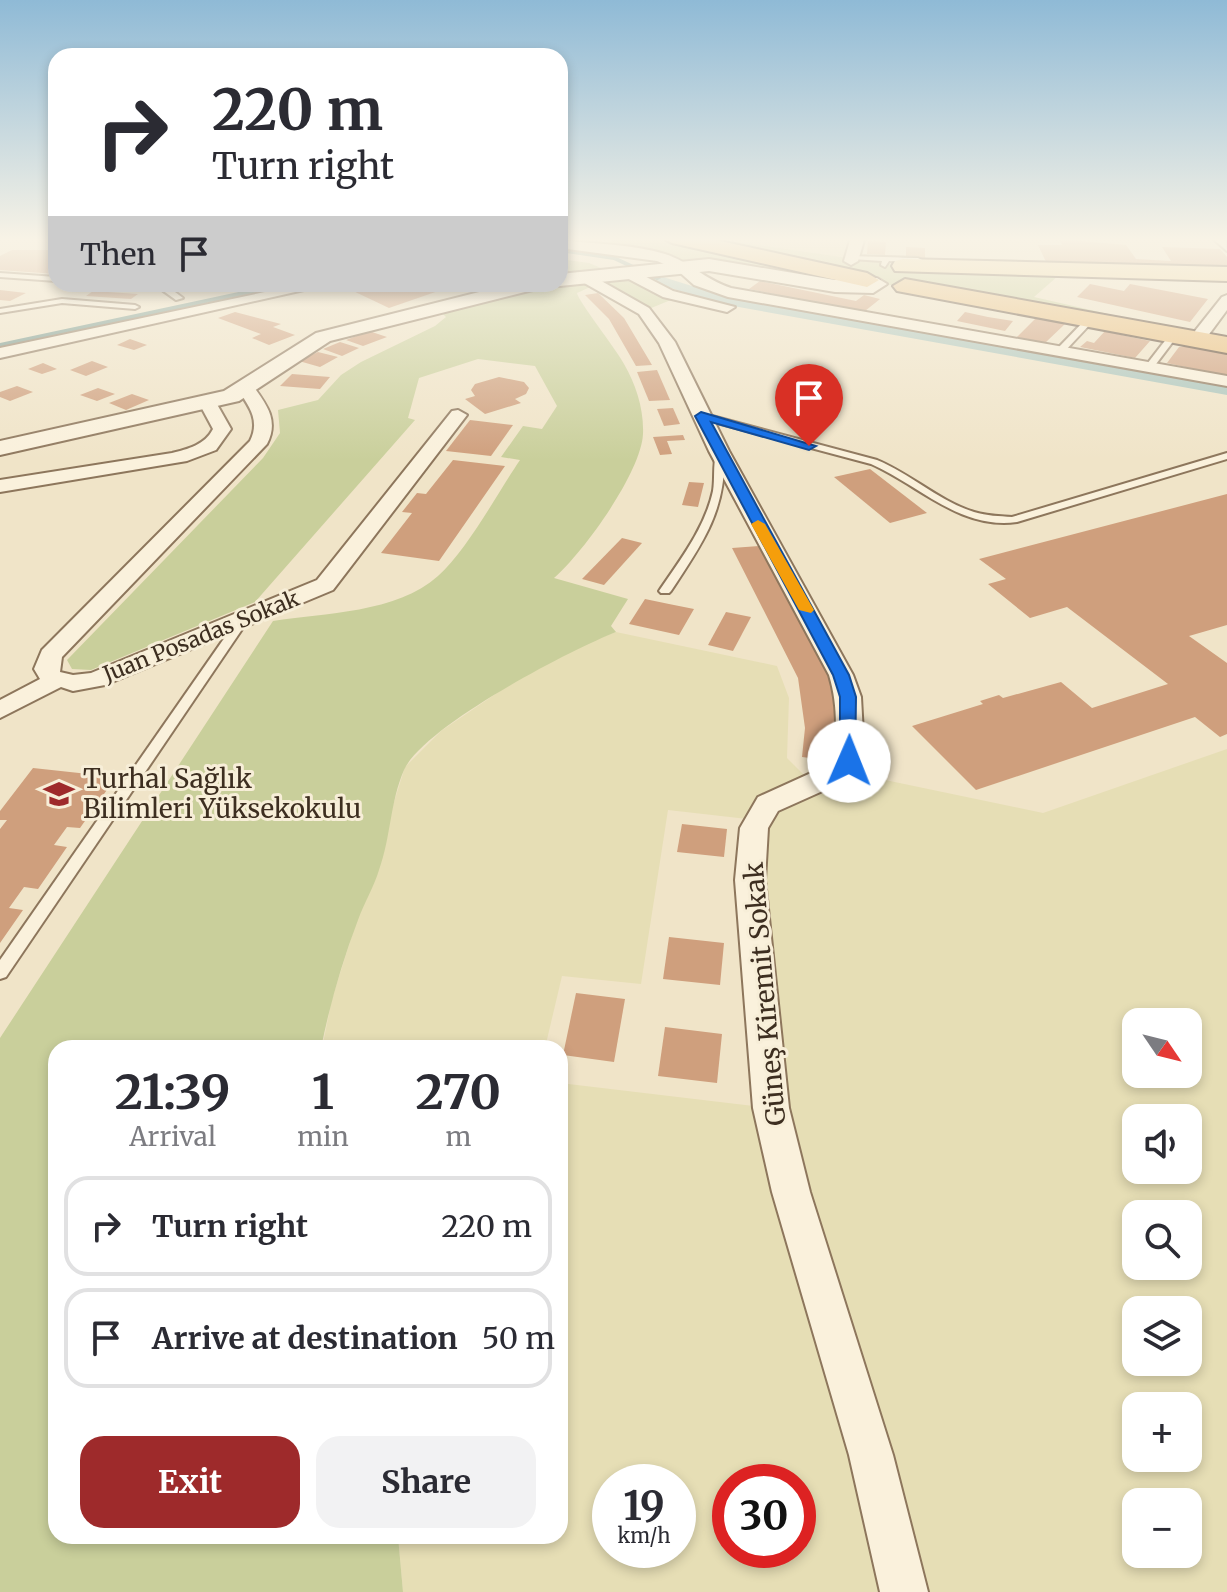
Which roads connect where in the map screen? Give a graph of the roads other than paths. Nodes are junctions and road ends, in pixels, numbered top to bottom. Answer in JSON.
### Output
{"nodes":[{"id":1,"x":115,"y":311,"type":"edge"},
{"id":2,"x":196,"y":311,"type":"edge"},
{"id":3,"x":425,"y":311,"type":"edge"},
{"id":4,"x":642,"y":311,"type":"edge"},
{"id":5,"x":750,"y":311,"type":"edge"},
{"id":6,"x":839,"y":311,"type":"edge"},
{"id":7,"x":1058,"y":311,"type":"edge"},
{"id":8,"x":1091,"y":311,"type":"edge"},
{"id":9,"x":1224,"y":311,"type":"edge"},
{"id":10,"x":1091,"y":319,"type":"junction"},
{"id":11,"x":1227,"y":329,"type":"edge"},
{"id":12,"x":1174,"y":335,"type":"junction"},
{"id":13,"x":0,"y":336,"type":"edge"},
{"id":14,"x":1216,"y":336,"type":"edge"},
{"id":15,"x":1061,"y":350,"type":"junction"},
{"id":16,"x":0,"y":353,"type":"edge"},
{"id":17,"x":1150,"y":366,"type":"junction"},
{"id":18,"x":1227,"y":381,"type":"edge"},
{"id":19,"x":247,"y":390,"type":"junction"},
{"id":20,"x":1227,"y":399,"type":"edge"},
{"id":21,"x":208,"y":403,"type":"junction"},
{"id":22,"x":458,"y":415,"type":"dead end"},
{"id":23,"x":701,"y":416,"type":"junction"},
{"id":24,"x":0,"y":448,"type":"edge"},
{"id":25,"x":719,"y":451,"type":"junction"},
{"id":26,"x":1227,"y":456,"type":"edge"},
{"id":27,"x":0,"y":486,"type":"edge"},
{"id":28,"x":665,"y":591,"type":"dead end"},
{"id":29,"x":243,"y":619,"type":"junction"},
{"id":30,"x":56,"y":680,"type":"junction"},
{"id":31,"x":0,"y":710,"type":"edge"},
{"id":32,"x":0,"y":973,"type":"edge"},
{"id":33,"x":904,"y":1592,"type":"edge"}],
"edges":[{"from":1,"to":13,"type":"street"},
{"from":2,"to":16,"type":"street"},
{"from":3,"to":19,"type":"street"},
{"from":4,"to":23,"type":"street","name":"Güneş Kiremit Sokak"},
{"from":5,"to":20,"type":"street"},
{"from":6,"to":15,"type":"street"},
{"from":7,"to":10,"type":"highway"},
{"from":8,"to":14,"type":"highway"},
{"from":9,"to":14,"type":"street"},
{"from":10,"to":12,"type":"highway"},
{"from":10,"to":15,"type":"lane"},
{"from":11,"to":14,"type":"street"},
{"from":12,"to":14,"type":"highway"},
{"from":12,"to":17,"type":"lane"},
{"from":15,"to":17,"type":"street"},
{"from":17,"to":18,"type":"street"},
{"from":19,"to":21,"type":"street"},
{"from":19,"to":30,"type":"street"},
{"from":21,"to":24,"type":"street"},
{"from":21,"to":27,"type":"street"},
{"from":22,"to":29,"type":"street","name":"Juan Posadas Sokak"},
{"from":23,"to":25,"type":"street","name":"Güneş Kiremit Sokak"},
{"from":23,"to":26,"type":"lane"},
{"from":25,"to":28,"type":"lane"},
{"from":25,"to":33,"type":"street","name":"Güneş Kiremit Sokak"},
{"from":29,"to":30,"type":"street","name":"Juan Posadas Sokak"},
{"from":29,"to":32,"type":"lane"},
{"from":30,"to":31,"type":"street"}]}
